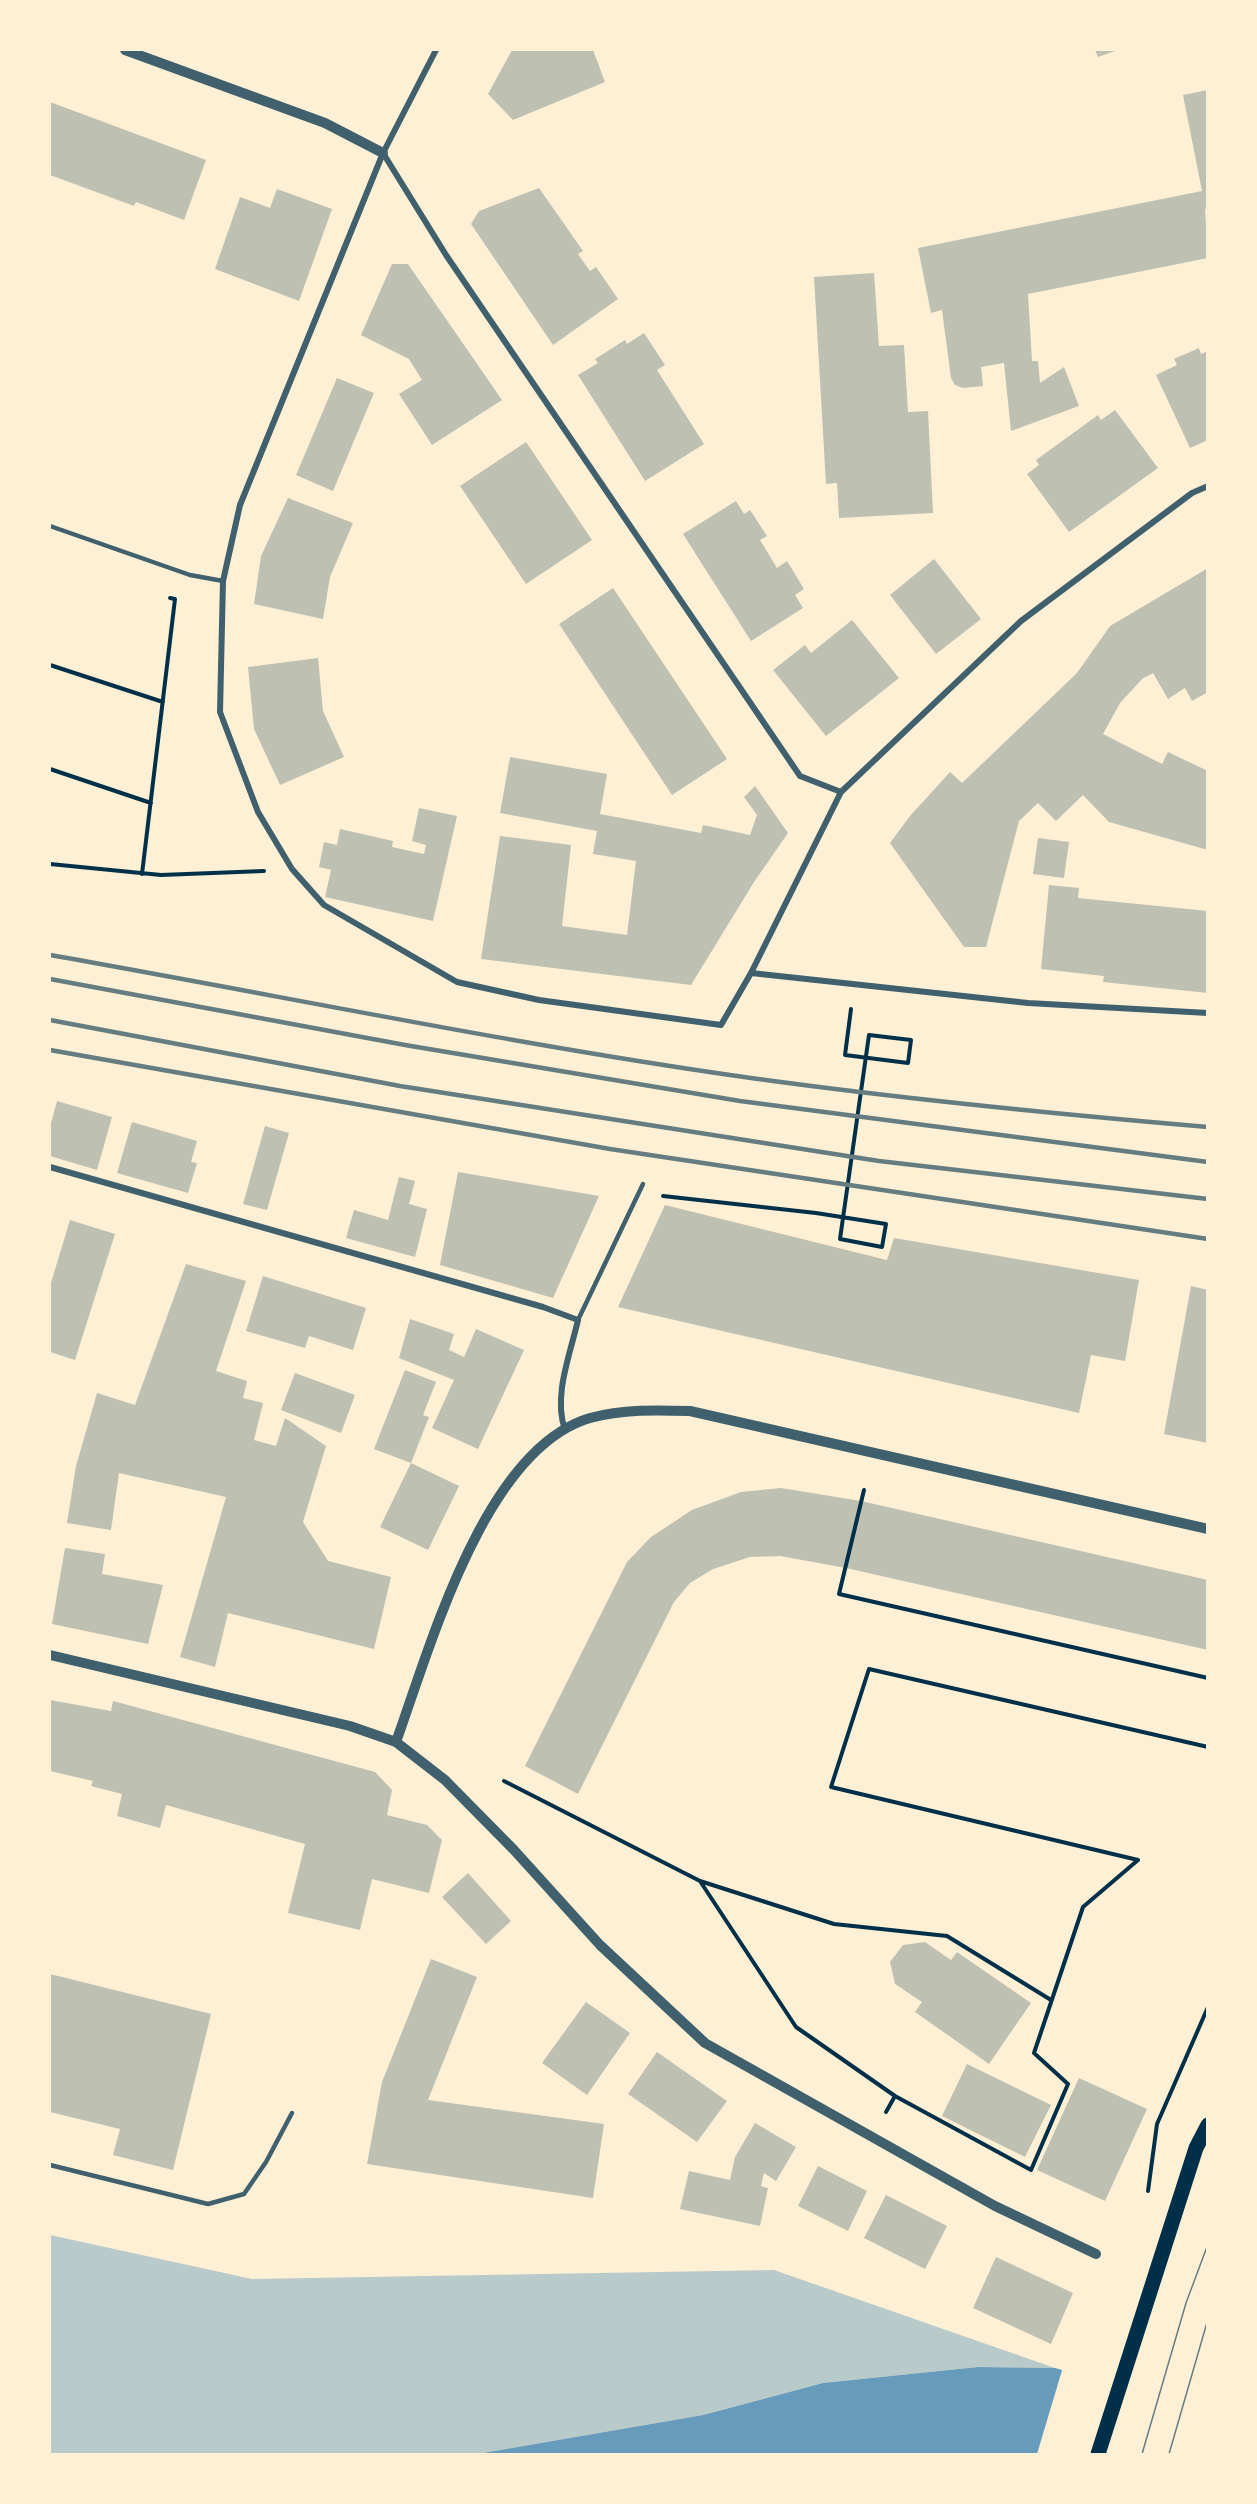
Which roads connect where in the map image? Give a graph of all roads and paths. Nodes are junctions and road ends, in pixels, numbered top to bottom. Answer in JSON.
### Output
{"nodes":[{"id":1,"x":125,"y":50,"type":"edge"},
{"id":2,"x":436,"y":50,"type":"edge"},
{"id":3,"x":383,"y":153,"type":"junction"},
{"id":4,"x":1208,"y":486,"type":"edge"},
{"id":5,"x":50,"y":526,"type":"edge"},
{"id":6,"x":223,"y":581,"type":"junction"},
{"id":7,"x":164,"y":595,"type":"dead end"},
{"id":8,"x":50,"y":664,"type":"edge"},
{"id":9,"x":163,"y":702,"type":"junction"},
{"id":10,"x":50,"y":770,"type":"edge"},
{"id":11,"x":841,"y":792,"type":"junction"},
{"id":12,"x":151,"y":803,"type":"junction"},
{"id":13,"x":50,"y":864,"type":"edge"},
{"id":14,"x":292,"y":869,"type":"junction"},
{"id":15,"x":142,"y":874,"type":"junction"},
{"id":16,"x":751,"y":973,"type":"junction"},
{"id":17,"x":855,"y":985,"type":"junction"},
{"id":18,"x":1208,"y":1013,"type":"edge"},
{"id":19,"x":50,"y":1167,"type":"edge"},
{"id":20,"x":643,"y":1184,"type":"dead end"},
{"id":21,"x":664,"y":1196,"type":"dead end"},
{"id":22,"x":578,"y":1320,"type":"junction"},
{"id":23,"x":565,"y":1430,"type":"junction"},
{"id":24,"x":864,"y":1490,"type":"dead end"},
{"id":25,"x":1208,"y":1529,"type":"edge"},
{"id":26,"x":50,"y":1655,"type":"edge"},
{"id":27,"x":1208,"y":1678,"type":"edge"},
{"id":28,"x":396,"y":1742,"type":"junction"},
{"id":29,"x":1208,"y":1747,"type":"edge"},
{"id":30,"x":504,"y":1781,"type":"dead end"},
{"id":31,"x":700,"y":1881,"type":"junction"},
{"id":32,"x":1051,"y":2000,"type":"junction"},
{"id":33,"x":1208,"y":2007,"type":"edge"},
{"id":34,"x":895,"y":2096,"type":"junction"},
{"id":35,"x":292,"y":2113,"type":"dead end"},
{"id":36,"x":883,"y":2118,"type":"dead end"},
{"id":37,"x":1208,"y":2125,"type":"edge"},
{"id":38,"x":50,"y":2165,"type":"edge"},
{"id":39,"x":1148,"y":2194,"type":"dead end"},
{"id":40,"x":1096,"y":2254,"type":"dead end"},
{"id":41,"x":1098,"y":2454,"type":"edge"}],
"edges":[{"from":1,"to":3,"type":"street"},
{"from":2,"to":3,"type":"street"},
{"from":3,"to":6,"type":"street"},
{"from":3,"to":11,"type":"street"},
{"from":4,"to":11,"type":"street"},
{"from":5,"to":6,"type":"lane"},
{"from":6,"to":14,"type":"street"},
{"from":7,"to":9,"type":"path"},
{"from":8,"to":9,"type":"path"},
{"from":9,"to":12,"type":"path"},
{"from":10,"to":12,"type":"path"},
{"from":11,"to":16,"type":"street"},
{"from":12,"to":15,"type":"path"},
{"from":13,"to":15,"type":"path"},
{"from":14,"to":15,"type":"path"},
{"from":14,"to":16,"type":"street"},
{"from":16,"to":17,"type":"street"},
{"from":17,"to":18,"type":"street"},
{"from":17,"to":21,"type":"path"},
{"from":19,"to":22,"type":"street"},
{"from":20,"to":22,"type":"lane"},
{"from":22,"to":23,"type":"street"},
{"from":23,"to":25,"type":"street"},
{"from":23,"to":28,"type":"street"},
{"from":24,"to":27,"type":"path"},
{"from":26,"to":28,"type":"street"},
{"from":28,"to":40,"type":"street"},
{"from":29,"to":32,"type":"path"},
{"from":30,"to":31,"type":"path"},
{"from":31,"to":32,"type":"path"},
{"from":31,"to":34,"type":"path"},
{"from":32,"to":34,"type":"path"},
{"from":33,"to":39,"type":"path"},
{"from":34,"to":36,"type":"path"},
{"from":35,"to":38,"type":"lane"},
{"from":37,"to":41,"type":"main road"}]}
